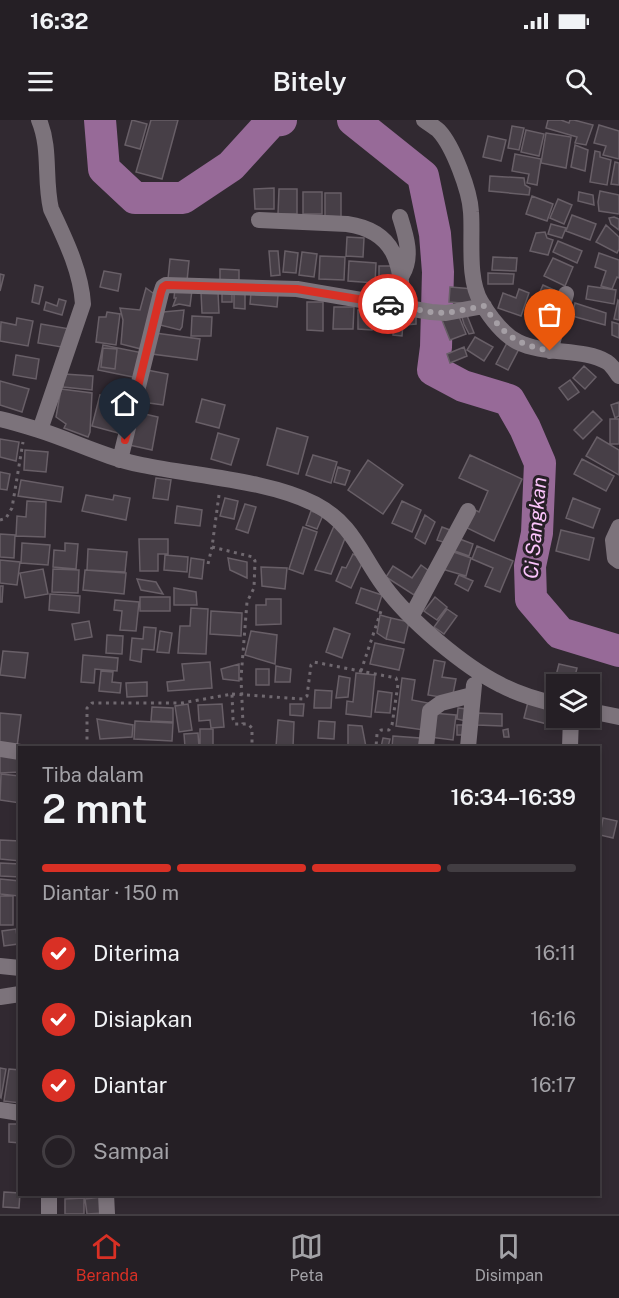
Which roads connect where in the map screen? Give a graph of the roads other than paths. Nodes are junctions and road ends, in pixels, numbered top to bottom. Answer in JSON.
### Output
{"nodes":[{"id":1,"x":39,"y":120,"type":"edge"},
{"id":2,"x":424,"y":120,"type":"edge"},
{"id":3,"x":400,"y":217,"type":"dead end"},
{"id":4,"x":259,"y":220,"type":"dead end"},
{"id":5,"x":402,"y":276,"type":"junction"},
{"id":6,"x":566,"y":294,"type":"dead end"},
{"id":7,"x":403,"y":306,"type":"junction"},
{"id":8,"x":484,"y":306,"type":"junction"},
{"id":9,"x":553,"y":340,"type":"junction"},
{"id":10,"x":619,"y":376,"type":"edge"},
{"id":11,"x":0,"y":419,"type":"edge"},
{"id":12,"x":33,"y":428,"type":"junction"},
{"id":13,"x":120,"y":460,"type":"junction"},
{"id":14,"x":468,"y":511,"type":"dead end"},
{"id":15,"x":619,"y":527,"type":"edge"},
{"id":16,"x":619,"y":561,"type":"edge"},
{"id":17,"x":411,"y":618,"type":"junction"},
{"id":18,"x":478,"y":672,"type":"junction"},
{"id":19,"x":472,"y":695,"type":"junction"},
{"id":20,"x":546,"y":701,"type":"edge"},
{"id":21,"x":600,"y":713,"type":"edge"},
{"id":22,"x":619,"y":717,"type":"edge"},
{"id":23,"x":571,"y":728,"type":"edge"},
{"id":24,"x":426,"y":746,"type":"edge"},
{"id":25,"x":468,"y":746,"type":"edge"},
{"id":26,"x":570,"y":746,"type":"edge"},
{"id":27,"x":0,"y":749,"type":"edge"},
{"id":28,"x":18,"y":752,"type":"edge"},
{"id":29,"x":0,"y":966,"type":"edge"},
{"id":30,"x":18,"y":968,"type":"edge"},
{"id":31,"x":18,"y":994,"type":"edge"},
{"id":32,"x":0,"y":997,"type":"edge"},
{"id":33,"x":0,"y":1110,"type":"edge"},
{"id":34,"x":18,"y":1113,"type":"edge"},
{"id":35,"x":49,"y":1196,"type":"edge"},
{"id":36,"x":106,"y":1196,"type":"edge"},
{"id":37,"x":49,"y":1214,"type":"edge"},
{"id":38,"x":107,"y":1214,"type":"edge"}],
"edges":[{"from":1,"to":12,"type":"street"},
{"from":2,"to":8,"type":"street"},
{"from":3,"to":5,"type":"street"},
{"from":4,"to":5,"type":"street"},
{"from":5,"to":7,"type":"street"},
{"from":6,"to":9,"type":"street"},
{"from":7,"to":8,"type":"street"},
{"from":7,"to":13,"type":"street"},
{"from":8,"to":9,"type":"street"},
{"from":9,"to":10,"type":"street"},
{"from":11,"to":12,"type":"street"},
{"from":12,"to":13,"type":"street"},
{"from":13,"to":17,"type":"street"},
{"from":14,"to":17,"type":"street"},
{"from":15,"to":16,"type":"street"},
{"from":17,"to":18,"type":"street"},
{"from":18,"to":19,"type":"street"},
{"from":18,"to":20,"type":"street"},
{"from":19,"to":24,"type":"street"},
{"from":19,"to":25,"type":"street"},
{"from":21,"to":22,"type":"street"},
{"from":23,"to":26,"type":"street"},
{"from":27,"to":28,"type":"street"},
{"from":29,"to":30,"type":"street"},
{"from":31,"to":32,"type":"street"},
{"from":33,"to":34,"type":"street"},
{"from":35,"to":37,"type":"street"},
{"from":36,"to":38,"type":"street"}]}
